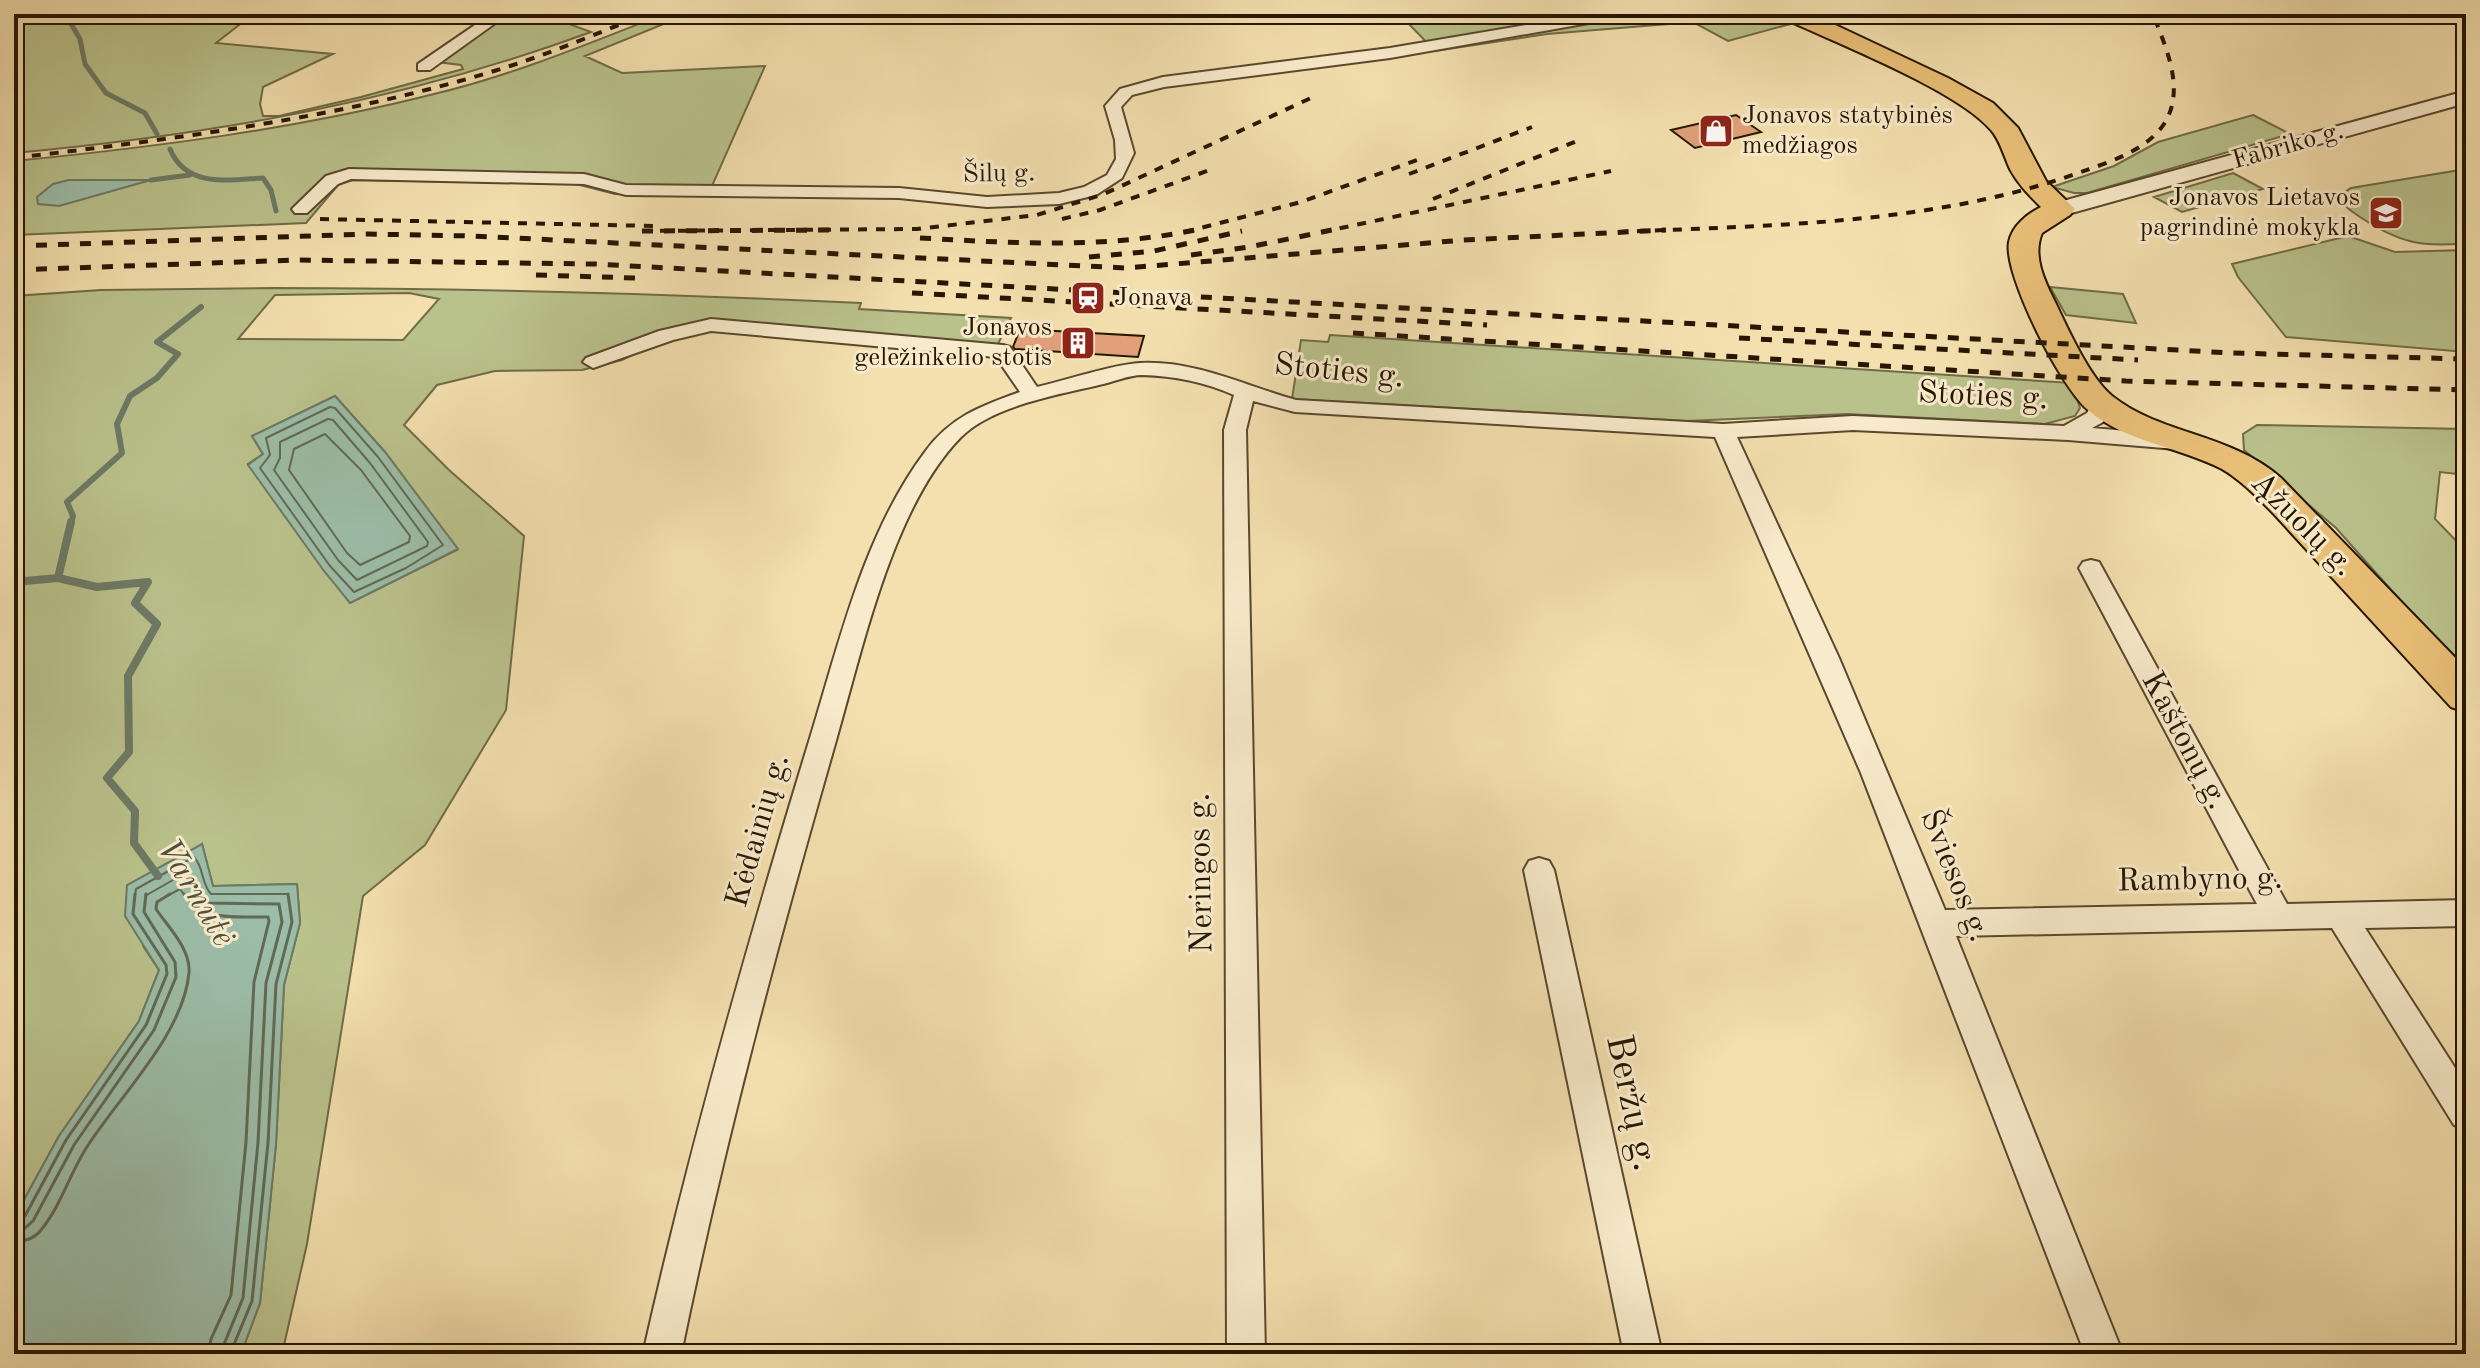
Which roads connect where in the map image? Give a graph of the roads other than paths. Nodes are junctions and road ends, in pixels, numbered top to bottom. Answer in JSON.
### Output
{"nodes":[{"id":1,"x":501,"y":14,"type":"edge"},
{"id":2,"x":1617,"y":14,"type":"edge"},
{"id":3,"x":1793,"y":14,"type":"edge"},
{"id":4,"x":424,"y":67,"type":"dead end"},
{"id":5,"x":2466,"y":97,"type":"edge"},
{"id":6,"x":301,"y":209,"type":"dead end"},
{"id":7,"x":2060,"y":209,"type":"junction"},
{"id":8,"x":593,"y":362,"type":"dead end"},
{"id":9,"x":1245,"y":392,"type":"junction"},
{"id":10,"x":1032,"y":395,"type":"junction"},
{"id":11,"x":2102,"y":405,"type":"junction"},
{"id":12,"x":1723,"y":431,"type":"junction"},
{"id":13,"x":2068,"y":433,"type":"junction"},
{"id":14,"x":2195,"y":443,"type":"junction"},
{"id":15,"x":2091,"y":568,"type":"dead end"},
{"id":16,"x":2466,"y":696,"type":"edge"},
{"id":17,"x":1539,"y":870,"type":"dead end"},
{"id":18,"x":2339,"y":913,"type":"junction"},
{"id":19,"x":2466,"y":913,"type":"edge"},
{"id":20,"x":2278,"y":915,"type":"junction"},
{"id":21,"x":1936,"y":923,"type":"junction"},
{"id":22,"x":2466,"y":1114,"type":"edge"},
{"id":23,"x":662,"y":1354,"type":"edge"},
{"id":24,"x":1246,"y":1354,"type":"edge"},
{"id":25,"x":1643,"y":1354,"type":"edge"},
{"id":26,"x":2104,"y":1354,"type":"edge"}],
"edges":[{"from":1,"to":4,"type":"street"},
{"from":2,"to":6,"type":"street","name":"Šilų g."},
{"from":3,"to":7,"type":"main road"},
{"from":5,"to":7,"type":"street","name":"Fabriko g."},
{"from":7,"to":11,"type":"main road","name":"Fabriko g."},
{"from":8,"to":10,"type":"street"},
{"from":9,"to":10,"type":"street","name":"Stoties g."},
{"from":9,"to":12,"type":"street","name":"Stoties g."},
{"from":9,"to":24,"type":"street","name":"Neringos g."},
{"from":10,"to":23,"type":"street","name":"Kėdainių g."},
{"from":11,"to":13,"type":"street","name":"Stoties g."},
{"from":11,"to":14,"type":"main road","name":"Ąžuolų g."},
{"from":12,"to":13,"type":"street","name":"Stoties g."},
{"from":12,"to":21,"type":"street","name":"Šviesos g."},
{"from":13,"to":14,"type":"street","name":"Stoties g."},
{"from":14,"to":16,"type":"main road","name":"Ąžuolų g."},
{"from":15,"to":20,"type":"street","name":"Kaštonų g."},
{"from":17,"to":25,"type":"street","name":"Beržų g."},
{"from":18,"to":19,"type":"street","name":"Rambyno g."},
{"from":18,"to":20,"type":"street","name":"Rambyno g."},
{"from":18,"to":22,"type":"street"},
{"from":20,"to":21,"type":"street","name":"Rambyno g."},
{"from":21,"to":26,"type":"street","name":"Šviesos g."}]}
